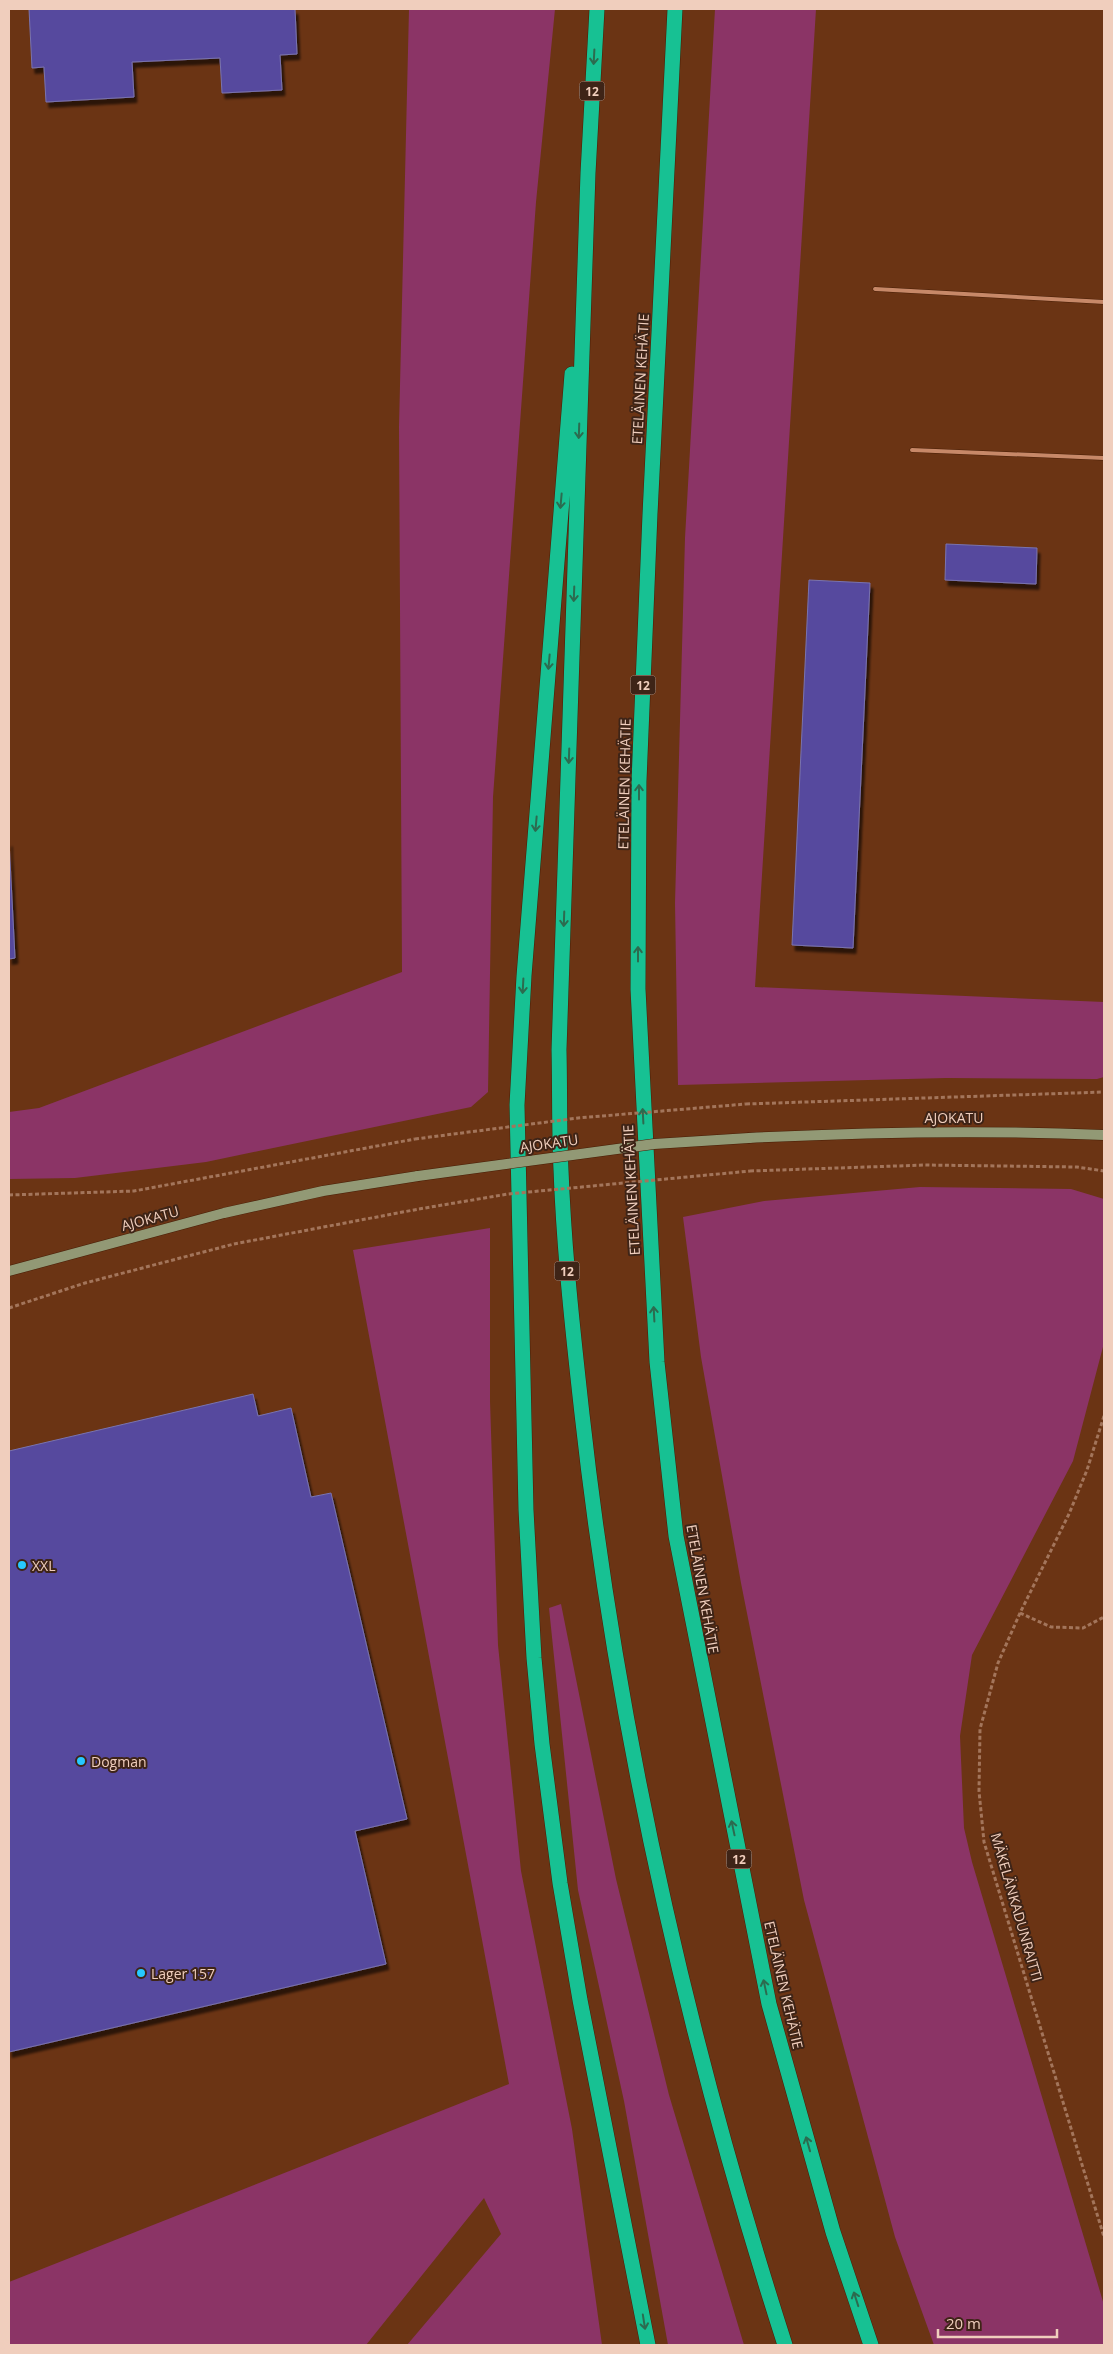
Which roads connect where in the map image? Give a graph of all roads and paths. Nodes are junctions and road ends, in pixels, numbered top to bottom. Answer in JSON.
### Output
{"nodes":[{"id":1,"x":597,"y":9,"type":"edge"},
{"id":2,"x":675,"y":9,"type":"edge"},
{"id":3,"x":588,"y":173,"type":"junction"},
{"id":4,"x":875,"y":289,"type":"dead end"},
{"id":5,"x":1104,"y":302,"type":"edge"},
{"id":6,"x":912,"y":450,"type":"dead end"},
{"id":7,"x":1104,"y":458,"type":"edge"},
{"id":8,"x":1104,"y":1092,"type":"edge"},
{"id":9,"x":1104,"y":1135,"type":"edge"},
{"id":10,"x":1104,"y":1172,"type":"edge"},
{"id":11,"x":9,"y":1195,"type":"edge"},
{"id":12,"x":9,"y":1271,"type":"edge"},
{"id":13,"x":9,"y":1308,"type":"edge"},
{"id":14,"x":1104,"y":1416,"type":"edge"},
{"id":15,"x":1020,"y":1613,"type":"junction"},
{"id":16,"x":1104,"y":1617,"type":"edge"},
{"id":17,"x":1104,"y":2237,"type":"edge"},
{"id":18,"x":648,"y":2345,"type":"edge"},
{"id":19,"x":785,"y":2345,"type":"edge"},
{"id":20,"x":872,"y":2345,"type":"edge"}],
"edges":[{"from":1,"to":3,"type":"highway","number":"12","one_way":true},
{"from":20,"to":2,"type":"highway","name":"ETELÄINEN KEHÄTIE","number":"12","one_way":true},
{"from":3,"to":18,"type":"highway","one_way":true},
{"from":3,"to":19,"type":"highway","number":"12","one_way":true},
{"from":4,"to":5,"type":"lane"},
{"from":6,"to":7,"type":"lane"},
{"from":8,"to":11,"type":"path","bridge":true},
{"from":9,"to":12,"type":"street","name":"AJOKATU","bridge":true},
{"from":10,"to":13,"type":"path","bridge":true},
{"from":14,"to":15,"type":"path","name":"MÄKELÄNKADUNRAITTI"},
{"from":15,"to":16,"type":"path"},
{"from":15,"to":17,"type":"path","name":"MÄKELÄNKADUNRAITTI"}]}
